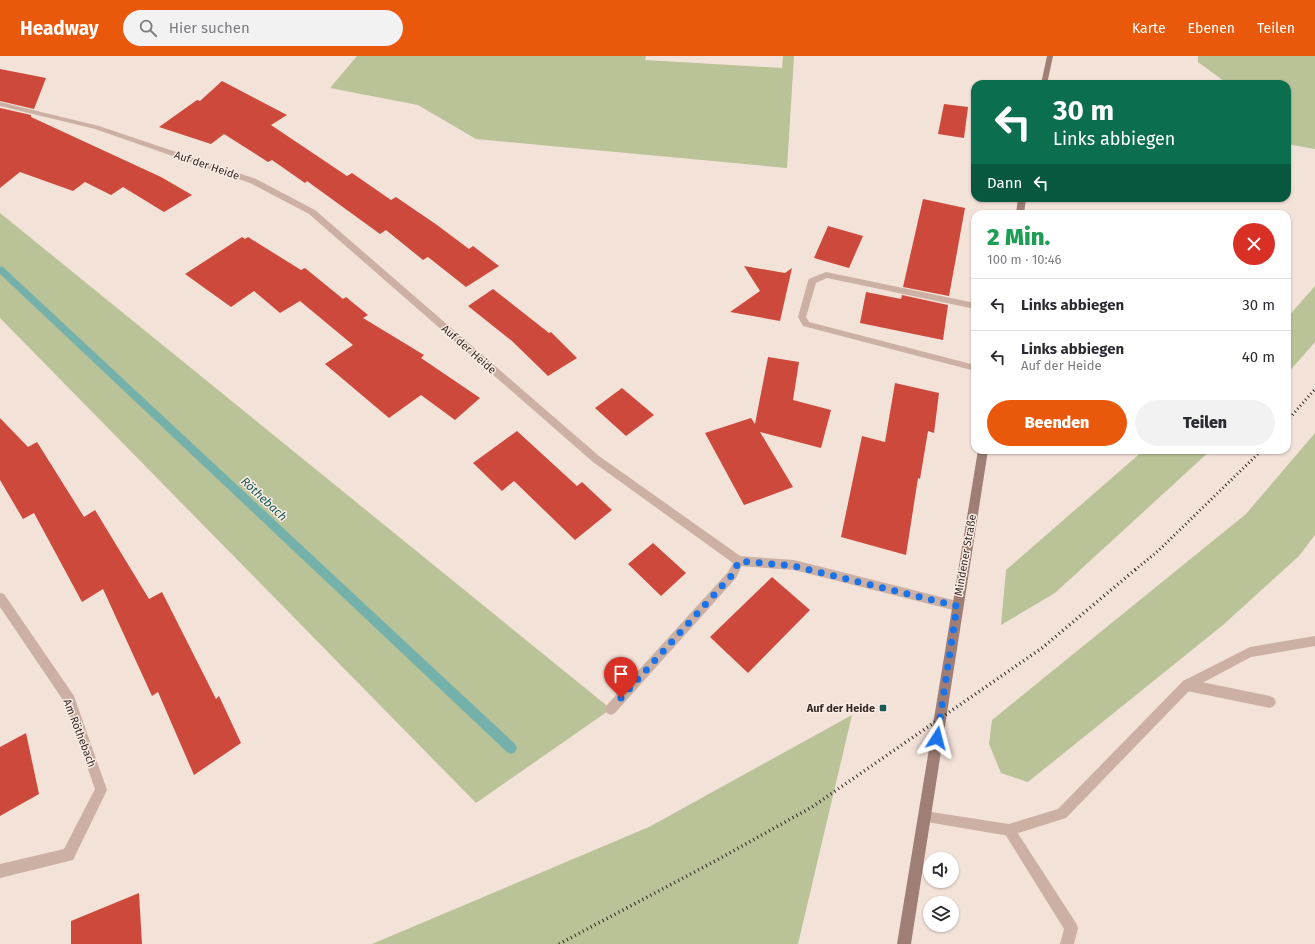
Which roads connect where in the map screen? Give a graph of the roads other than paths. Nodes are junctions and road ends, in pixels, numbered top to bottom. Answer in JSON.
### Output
{"nodes":[{"id":1,"x":1050,"y":56,"type":"edge"},
{"id":2,"x":1045,"y":80,"type":"edge"},
{"id":3,"x":0,"y":104,"type":"edge"},
{"id":4,"x":971,"y":305,"type":"edge"},
{"id":5,"x":971,"y":367,"type":"edge"},
{"id":6,"x":982,"y":454,"type":"edge"},
{"id":7,"x":739,"y":561,"type":"junction"},
{"id":8,"x":0,"y":598,"type":"edge"},
{"id":9,"x":957,"y":606,"type":"junction"},
{"id":10,"x":1315,"y":641,"type":"edge"},
{"id":11,"x":1186,"y":685,"type":"junction"},
{"id":12,"x":1270,"y":702,"type":"dead end"},
{"id":13,"x":611,"y":710,"type":"dead end"},
{"id":14,"x":925,"y":816,"type":"junction"},
{"id":15,"x":1009,"y":830,"type":"junction"},
{"id":16,"x":0,"y":871,"type":"edge"},
{"id":17,"x":904,"y":944,"type":"edge"},
{"id":18,"x":1067,"y":944,"type":"edge"}],
"edges":[{"from":1,"to":2,"type":"main road"},
{"from":3,"to":7,"type":"street","name":"Auf der Heide"},
{"from":4,"to":5,"type":"street"},
{"from":6,"to":9,"type":"main road","name":"Mindener Straße"},
{"from":7,"to":9,"type":"street"},
{"from":7,"to":13,"type":"street"},
{"from":8,"to":16,"type":"street","name":"Am Röthebach"},
{"from":9,"to":14,"type":"main road","name":"Mindener Straße"},
{"from":10,"to":11,"type":"street"},
{"from":11,"to":12,"type":"street"},
{"from":11,"to":15,"type":"street"},
{"from":14,"to":15,"type":"street"},
{"from":14,"to":17,"type":"main road","name":"Mindener Straße"},
{"from":15,"to":18,"type":"street"}]}
